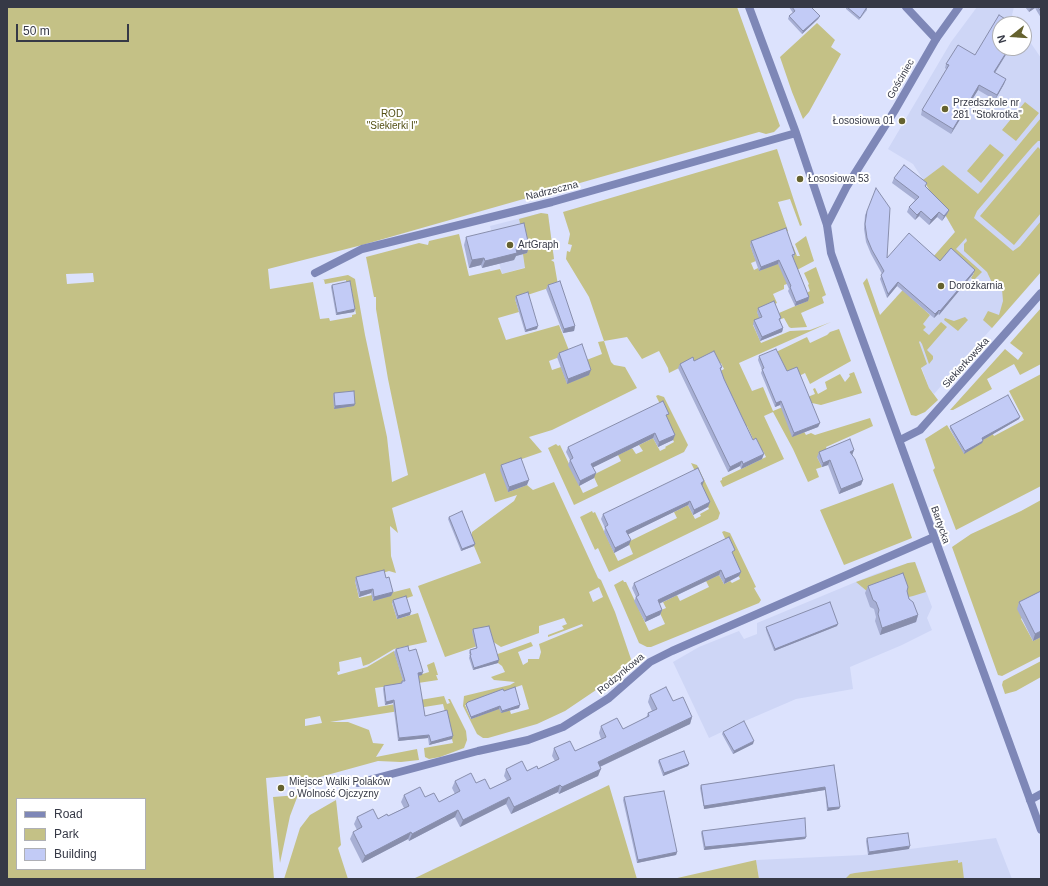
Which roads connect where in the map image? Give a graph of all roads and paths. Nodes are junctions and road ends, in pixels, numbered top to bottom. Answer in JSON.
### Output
{"nodes":[{"id":1,"x":749,"y":7,"type":"edge"},
{"id":2,"x":906,"y":7,"type":"edge"},
{"id":3,"x":959,"y":7,"type":"edge"},
{"id":4,"x":936,"y":39,"type":"junction"},
{"id":5,"x":796,"y":133,"type":"junction"},
{"id":6,"x":827,"y":225,"type":"junction"},
{"id":7,"x":315,"y":273,"type":"dead end"},
{"id":8,"x":1041,"y":293,"type":"edge"},
{"id":9,"x":900,"y":440,"type":"junction"},
{"id":10,"x":934,"y":537,"type":"junction"},
{"id":11,"x":358,"y":784,"type":"dead end"},
{"id":12,"x":1041,"y":794,"type":"edge"},
{"id":13,"x":1030,"y":800,"type":"junction"},
{"id":14,"x":1041,"y":830,"type":"edge"}],
"edges":[{"from":1,"to":5,"type":"street"},
{"from":2,"to":4,"type":"street"},
{"from":3,"to":4,"type":"street","name":"Gościniec"},
{"from":4,"to":6,"type":"street","name":"Gościniec"},
{"from":5,"to":6,"type":"street"},
{"from":5,"to":7,"type":"street","name":"Nadrzeczna"},
{"from":6,"to":9,"type":"street","name":"Bartycka"},
{"from":8,"to":9,"type":"street","name":"Siekierkowska"},
{"from":9,"to":10,"type":"street","name":"Bartycka"},
{"from":10,"to":11,"type":"street","name":"Rodzynkowa"},
{"from":10,"to":13,"type":"street","name":"Bartycka"},
{"from":12,"to":13,"type":"street"},
{"from":13,"to":14,"type":"street","name":"Bartycka"}]}
